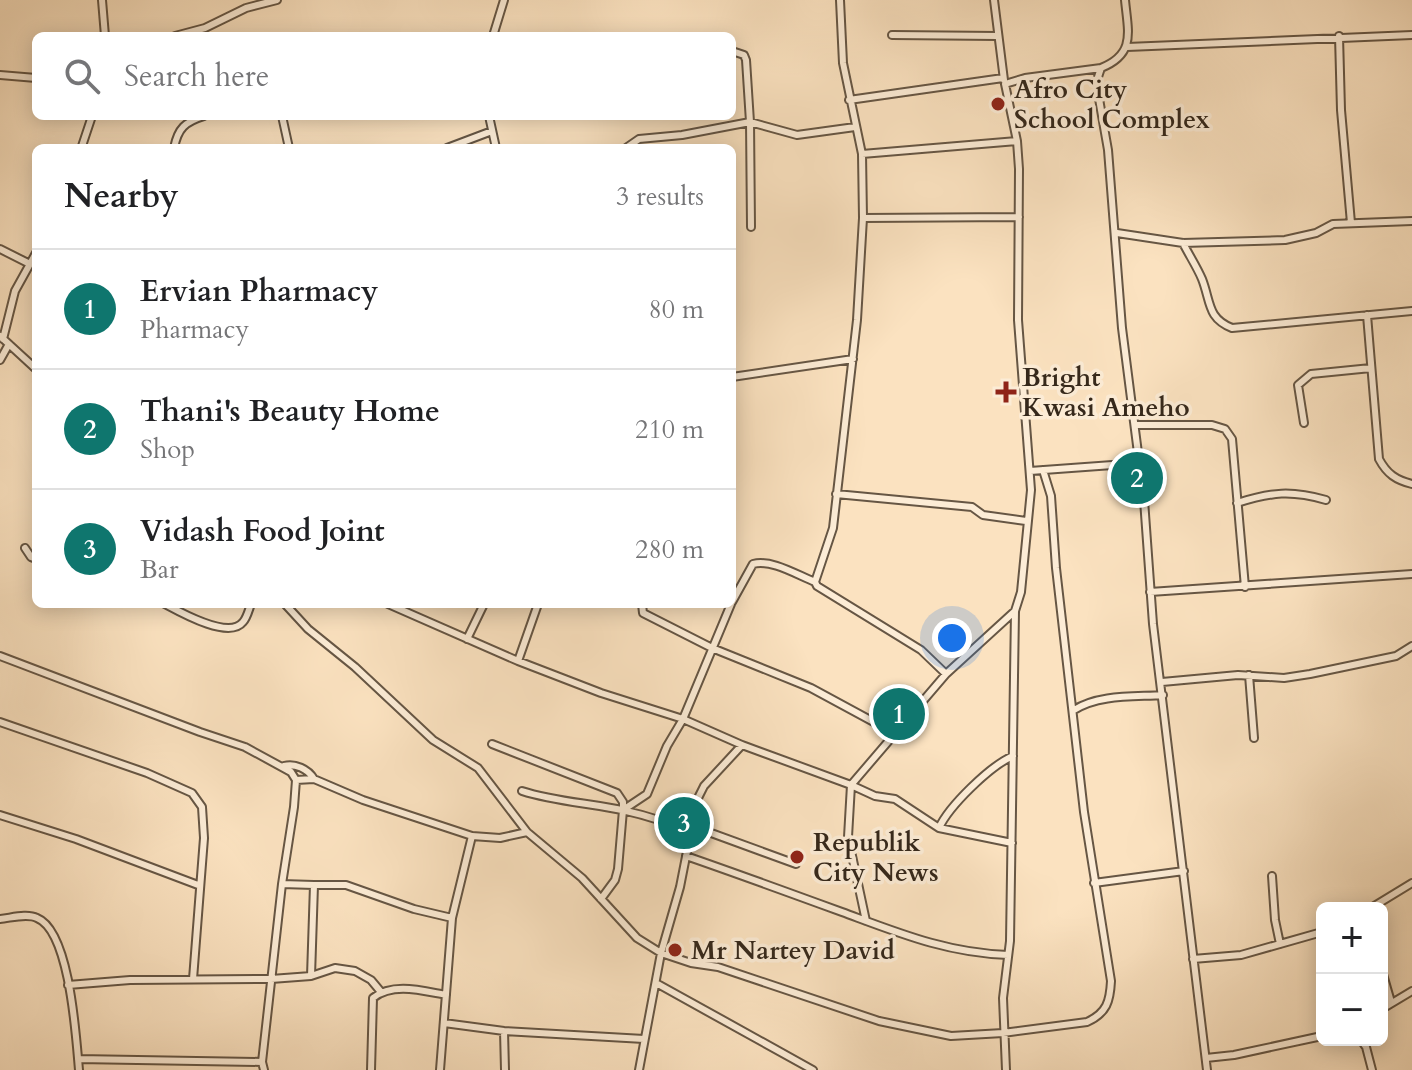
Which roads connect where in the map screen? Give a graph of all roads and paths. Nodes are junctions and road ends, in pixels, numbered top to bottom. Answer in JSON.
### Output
{"nodes":[{"id":1,"x":102,"y":0,"type":"edge"},
{"id":2,"x":277,"y":0,"type":"edge"},
{"id":3,"x":504,"y":0,"type":"edge"},
{"id":4,"x":840,"y":0,"type":"edge"},
{"id":5,"x":994,"y":0,"type":"edge"},
{"id":6,"x":1125,"y":0,"type":"edge"},
{"id":7,"x":105,"y":32,"type":"edge"},
{"id":8,"x":190,"y":32,"type":"edge"},
{"id":9,"x":494,"y":32,"type":"edge"},
{"id":10,"x":892,"y":35,"type":"dead end"},
{"id":11,"x":1412,"y":35,"type":"edge"},
{"id":12,"x":998,"y":36,"type":"junction"},
{"id":13,"x":1339,"y":36,"type":"junction"},
{"id":14,"x":1127,"y":47,"type":"junction"},
{"id":15,"x":736,"y":52,"type":"edge"},
{"id":16,"x":1101,"y":68,"type":"junction"},
{"id":17,"x":0,"y":75,"type":"edge"},
{"id":18,"x":32,"y":78,"type":"edge"},
{"id":19,"x":1004,"y":81,"type":"junction"},
{"id":20,"x":849,"y":100,"type":"junction"},
{"id":21,"x":91,"y":120,"type":"edge"},
{"id":22,"x":185,"y":120,"type":"edge"},
{"id":23,"x":283,"y":120,"type":"edge"},
{"id":24,"x":490,"y":120,"type":"edge"},
{"id":25,"x":750,"y":122,"type":"junction"},
{"id":26,"x":855,"y":127,"type":"junction"},
{"id":27,"x":492,"y":131,"type":"junction"},
{"id":28,"x":1017,"y":141,"type":"junction"},
{"id":29,"x":83,"y":144,"type":"edge"},
{"id":30,"x":175,"y":144,"type":"edge"},
{"id":31,"x":288,"y":144,"type":"edge"},
{"id":32,"x":458,"y":144,"type":"edge"},
{"id":33,"x":495,"y":144,"type":"edge"},
{"id":34,"x":632,"y":144,"type":"edge"},
{"id":35,"x":862,"y":154,"type":"junction"},
{"id":36,"x":1019,"y":217,"type":"junction"},
{"id":37,"x":863,"y":218,"type":"junction"},
{"id":38,"x":1412,"y":221,"type":"edge"},
{"id":39,"x":1351,"y":223,"type":"junction"},
{"id":40,"x":751,"y":227,"type":"dead end"},
{"id":41,"x":1117,"y":233,"type":"junction"},
{"id":42,"x":1183,"y":243,"type":"junction"},
{"id":43,"x":0,"y":249,"type":"edge"},
{"id":44,"x":32,"y":260,"type":"edge"},
{"id":45,"x":30,"y":264,"type":"junction"},
{"id":46,"x":1412,"y":311,"type":"edge"},
{"id":47,"x":1367,"y":315,"type":"junction"},
{"id":48,"x":4,"y":340,"type":"edge"},
{"id":49,"x":853,"y":359,"type":"junction"},
{"id":50,"x":0,"y":360,"type":"edge"},
{"id":51,"x":32,"y":365,"type":"edge"},
{"id":52,"x":1371,"y":368,"type":"junction"},
{"id":53,"x":736,"y":376,"type":"edge"},
{"id":54,"x":1304,"y":423,"type":"dead end"},
{"id":55,"x":1136,"y":425,"type":"junction"},
{"id":56,"x":1140,"y":463,"type":"junction"},
{"id":57,"x":1043,"y":470,"type":"junction"},
{"id":58,"x":1030,"y":471,"type":"junction"},
{"id":59,"x":1412,"y":484,"type":"edge"},
{"id":60,"x":836,"y":494,"type":"junction"},
{"id":61,"x":1326,"y":500,"type":"dead end"},
{"id":62,"x":1237,"y":503,"type":"junction"},
{"id":63,"x":1026,"y":521,"type":"junction"},
{"id":64,"x":25,"y":548,"type":"dead end"},
{"id":65,"x":32,"y":557,"type":"edge"},
{"id":66,"x":1412,"y":574,"type":"edge"},
{"id":67,"x":815,"y":582,"type":"junction"},
{"id":68,"x":1245,"y":587,"type":"junction"},
{"id":69,"x":1150,"y":592,"type":"junction"},
{"id":70,"x":736,"y":596,"type":"edge"},
{"id":71,"x":173,"y":608,"type":"edge"},
{"id":72,"x":249,"y":608,"type":"edge"},
{"id":73,"x":289,"y":608,"type":"edge"},
{"id":74,"x":397,"y":608,"type":"edge"},
{"id":75,"x":482,"y":608,"type":"edge"},
{"id":76,"x":537,"y":608,"type":"edge"},
{"id":77,"x":642,"y":608,"type":"edge"},
{"id":78,"x":730,"y":608,"type":"edge"},
{"id":79,"x":1015,"y":611,"type":"junction"},
{"id":80,"x":467,"y":639,"type":"junction"},
{"id":81,"x":1412,"y":646,"type":"edge"},
{"id":82,"x":712,"y":648,"type":"junction"},
{"id":83,"x":0,"y":656,"type":"edge"},
{"id":84,"x":518,"y":661,"type":"junction"},
{"id":85,"x":946,"y":674,"type":"junction"},
{"id":86,"x":1249,"y":675,"type":"junction"},
{"id":87,"x":1162,"y":682,"type":"junction"},
{"id":88,"x":1163,"y":695,"type":"junction"},
{"id":89,"x":1074,"y":710,"type":"junction"},
{"id":90,"x":683,"y":719,"type":"junction"},
{"id":91,"x":0,"y":722,"type":"edge"},
{"id":92,"x":896,"y":734,"type":"junction"},
{"id":93,"x":1254,"y":738,"type":"dead end"},
{"id":94,"x":492,"y":744,"type":"dead end"},
{"id":95,"x":742,"y":745,"type":"junction"},
{"id":96,"x":1013,"y":756,"type":"junction"},
{"id":97,"x":284,"y":766,"type":"junction"},
{"id":98,"x":314,"y":779,"type":"junction"},
{"id":99,"x":296,"y":780,"type":"junction"},
{"id":100,"x":851,"y":785,"type":"junction"},
{"id":101,"x":522,"y":791,"type":"dead end"},
{"id":102,"x":623,"y":810,"type":"junction"},
{"id":103,"x":0,"y":815,"type":"edge"},
{"id":104,"x":939,"y":828,"type":"junction"},
{"id":105,"x":692,"y":829,"type":"junction"},
{"id":106,"x":527,"y":832,"type":"junction"},
{"id":107,"x":472,"y":836,"type":"junction"},
{"id":108,"x":1012,"y":843,"type":"junction"},
{"id":109,"x":686,"y":856,"type":"junction"},
{"id":110,"x":796,"y":864,"type":"dead end"},
{"id":111,"x":1184,"y":871,"type":"junction"},
{"id":112,"x":1272,"y":876,"type":"dead end"},
{"id":113,"x":1094,"y":883,"type":"junction"},
{"id":114,"x":1412,"y":883,"type":"edge"},
{"id":115,"x":282,"y":884,"type":"junction"},
{"id":116,"x":198,"y":885,"type":"junction"},
{"id":117,"x":314,"y":885,"type":"junction"},
{"id":118,"x":601,"y":899,"type":"junction"},
{"id":119,"x":1381,"y":902,"type":"edge"},
{"id":120,"x":452,"y":918,"type":"junction"},
{"id":121,"x":0,"y":919,"type":"edge"},
{"id":122,"x":866,"y":921,"type":"junction"},
{"id":123,"x":1316,"y":934,"type":"edge"},
{"id":124,"x":1280,"y":944,"type":"junction"},
{"id":125,"x":661,"y":953,"type":"junction"},
{"id":126,"x":1008,"y":955,"type":"junction"},
{"id":127,"x":1193,"y":959,"type":"junction"},
{"id":128,"x":1383,"y":974,"type":"edge"},
{"id":129,"x":311,"y":976,"type":"junction"},
{"id":130,"x":193,"y":979,"type":"junction"},
{"id":131,"x":271,"y":979,"type":"junction"},
{"id":132,"x":656,"y":983,"type":"junction"},
{"id":133,"x":68,"y":985,"type":"junction"},
{"id":134,"x":1412,"y":991,"type":"edge"},
{"id":135,"x":381,"y":992,"type":"junction"},
{"id":136,"x":446,"y":995,"type":"junction"},
{"id":137,"x":1391,"y":1002,"type":"junction"},
{"id":138,"x":1388,"y":1004,"type":"edge"},
{"id":139,"x":444,"y":1023,"type":"junction"},
{"id":140,"x":504,"y":1031,"type":"junction"},
{"id":141,"x":1003,"y":1033,"type":"junction"},
{"id":142,"x":1316,"y":1037,"type":"edge"},
{"id":143,"x":644,"y":1039,"type":"junction"},
{"id":144,"x":1365,"y":1046,"type":"edge"},
{"id":145,"x":1206,"y":1058,"type":"junction"},
{"id":146,"x":78,"y":1059,"type":"junction"},
{"id":147,"x":262,"y":1062,"type":"junction"},
{"id":148,"x":79,"y":1070,"type":"edge"},
{"id":149,"x":264,"y":1070,"type":"edge"},
{"id":150,"x":371,"y":1070,"type":"edge"},
{"id":151,"x":440,"y":1070,"type":"edge"},
{"id":152,"x":505,"y":1070,"type":"edge"},
{"id":153,"x":639,"y":1070,"type":"edge"},
{"id":154,"x":813,"y":1070,"type":"edge"},
{"id":155,"x":1006,"y":1070,"type":"edge"},
{"id":156,"x":1207,"y":1070,"type":"edge"},
{"id":157,"x":1372,"y":1070,"type":"edge"}],
"edges":[{"from":1,"to":7,"type":"street"},
{"from":2,"to":8,"type":"street"},
{"from":3,"to":9,"type":"street"},
{"from":4,"to":20,"type":"street"},
{"from":5,"to":12,"type":"street"},
{"from":6,"to":14,"type":"street"},
{"from":10,"to":12,"type":"street"},
{"from":11,"to":13,"type":"street"},
{"from":12,"to":19,"type":"street"},
{"from":13,"to":14,"type":"street"},
{"from":13,"to":39,"type":"street"},
{"from":14,"to":16,"type":"street"},
{"from":15,"to":25,"type":"street"},
{"from":16,"to":19,"type":"street"},
{"from":16,"to":41,"type":"street"},
{"from":17,"to":18,"type":"street"},
{"from":19,"to":20,"type":"street"},
{"from":19,"to":28,"type":"street"},
{"from":20,"to":26,"type":"street"},
{"from":21,"to":29,"type":"street"},
{"from":22,"to":30,"type":"street"},
{"from":23,"to":31,"type":"street"},
{"from":24,"to":27,"type":"street"},
{"from":25,"to":26,"type":"street"},
{"from":25,"to":34,"type":"street"},
{"from":25,"to":40,"type":"street"},
{"from":26,"to":35,"type":"street"},
{"from":27,"to":32,"type":"street"},
{"from":27,"to":33,"type":"street"},
{"from":28,"to":35,"type":"street"},
{"from":28,"to":36,"type":"street"},
{"from":35,"to":37,"type":"street"},
{"from":36,"to":37,"type":"street"},
{"from":36,"to":58,"type":"street"},
{"from":37,"to":49,"type":"street"},
{"from":38,"to":39,"type":"street"},
{"from":39,"to":42,"type":"street"},
{"from":41,"to":42,"type":"street"},
{"from":41,"to":55,"type":"street"},
{"from":42,"to":47,"type":"street"},
{"from":43,"to":45,"type":"street"},
{"from":44,"to":45,"type":"street"},
{"from":45,"to":48,"type":"street"},
{"from":46,"to":47,"type":"street"},
{"from":47,"to":52,"type":"street"},
{"from":48,"to":50,"type":"street"},
{"from":48,"to":51,"type":"street"},
{"from":49,"to":53,"type":"street"},
{"from":49,"to":60,"type":"street"},
{"from":52,"to":54,"type":"street"},
{"from":52,"to":59,"type":"street"},
{"from":55,"to":56,"type":"street"},
{"from":55,"to":62,"type":"street"},
{"from":56,"to":57,"type":"street"},
{"from":56,"to":69,"type":"street"},
{"from":57,"to":58,"type":"street"},
{"from":57,"to":89,"type":"street"},
{"from":58,"to":63,"type":"street"},
{"from":60,"to":63,"type":"street"},
{"from":60,"to":67,"type":"street"},
{"from":61,"to":62,"type":"street"},
{"from":62,"to":68,"type":"street"},
{"from":63,"to":79,"type":"street"},
{"from":64,"to":65,"type":"street"},
{"from":66,"to":68,"type":"street"},
{"from":67,"to":70,"type":"street"},
{"from":67,"to":85,"type":"street"},
{"from":68,"to":69,"type":"street"},
{"from":69,"to":87,"type":"street"},
{"from":71,"to":72,"type":"street"},
{"from":73,"to":106,"type":"street"},
{"from":74,"to":80,"type":"street"},
{"from":75,"to":80,"type":"street"},
{"from":76,"to":84,"type":"street"},
{"from":77,"to":82,"type":"street"},
{"from":78,"to":82,"type":"street"},
{"from":79,"to":85,"type":"street"},
{"from":79,"to":96,"type":"street"},
{"from":80,"to":84,"type":"street"},
{"from":81,"to":86,"type":"street"},
{"from":82,"to":90,"type":"street"},
{"from":82,"to":92,"type":"street"},
{"from":83,"to":97,"type":"street"},
{"from":84,"to":90,"type":"street"},
{"from":85,"to":92,"type":"street"},
{"from":86,"to":87,"type":"street"},
{"from":86,"to":93,"type":"street"},
{"from":87,"to":88,"type":"street"},
{"from":88,"to":89,"type":"street"},
{"from":88,"to":111,"type":"street"},
{"from":89,"to":113,"type":"street"},
{"from":90,"to":95,"type":"street"},
{"from":90,"to":102,"type":"street"},
{"from":91,"to":116,"type":"street"},
{"from":92,"to":100,"type":"street"},
{"from":94,"to":102,"type":"street"},
{"from":95,"to":100,"type":"street"},
{"from":95,"to":105,"type":"street"},
{"from":96,"to":104,"type":"street"},
{"from":96,"to":108,"type":"street"},
{"from":97,"to":98,"type":"street"},
{"from":97,"to":99,"type":"street"},
{"from":98,"to":99,"type":"street"},
{"from":98,"to":107,"type":"street"},
{"from":99,"to":115,"type":"street"},
{"from":100,"to":104,"type":"street"},
{"from":100,"to":122,"type":"street"},
{"from":101,"to":102,"type":"street"},
{"from":102,"to":105,"type":"street"},
{"from":102,"to":118,"type":"street"},
{"from":103,"to":116,"type":"street"},
{"from":104,"to":108,"type":"street"},
{"from":105,"to":109,"type":"street"},
{"from":105,"to":110,"type":"street"},
{"from":106,"to":107,"type":"street"},
{"from":106,"to":118,"type":"street"},
{"from":107,"to":120,"type":"street"},
{"from":108,"to":126,"type":"street"},
{"from":109,"to":122,"type":"street"},
{"from":109,"to":125,"type":"street"},
{"from":111,"to":113,"type":"street"},
{"from":111,"to":127,"type":"street"},
{"from":112,"to":124,"type":"street"},
{"from":113,"to":141,"type":"street"},
{"from":114,"to":119,"type":"street"},
{"from":115,"to":117,"type":"street"},
{"from":115,"to":131,"type":"street"},
{"from":116,"to":130,"type":"street"},
{"from":117,"to":120,"type":"street"},
{"from":117,"to":129,"type":"street"},
{"from":118,"to":125,"type":"street"},
{"from":120,"to":136,"type":"street"},
{"from":121,"to":133,"type":"street"},
{"from":122,"to":126,"type":"street"},
{"from":123,"to":124,"type":"street"},
{"from":124,"to":127,"type":"street"},
{"from":125,"to":132,"type":"street"},
{"from":125,"to":141,"type":"street"},
{"from":126,"to":141,"type":"street"},
{"from":127,"to":145,"type":"street"},
{"from":128,"to":137,"type":"street"},
{"from":129,"to":131,"type":"street"},
{"from":129,"to":135,"type":"street"},
{"from":130,"to":131,"type":"street"},
{"from":130,"to":133,"type":"street"},
{"from":131,"to":147,"type":"street"},
{"from":132,"to":143,"type":"street"},
{"from":132,"to":154,"type":"street"},
{"from":133,"to":146,"type":"street"},
{"from":134,"to":137,"type":"street"},
{"from":135,"to":136,"type":"street"},
{"from":135,"to":150,"type":"street"},
{"from":136,"to":139,"type":"street"},
{"from":137,"to":138,"type":"street"},
{"from":139,"to":140,"type":"street"},
{"from":139,"to":151,"type":"street"},
{"from":140,"to":143,"type":"street"},
{"from":140,"to":152,"type":"street"},
{"from":141,"to":155,"type":"street"},
{"from":142,"to":145,"type":"street"},
{"from":143,"to":153,"type":"street"},
{"from":144,"to":157,"type":"street"},
{"from":145,"to":156,"type":"street"},
{"from":146,"to":147,"type":"street"},
{"from":146,"to":148,"type":"street"},
{"from":147,"to":149,"type":"street"}]}
